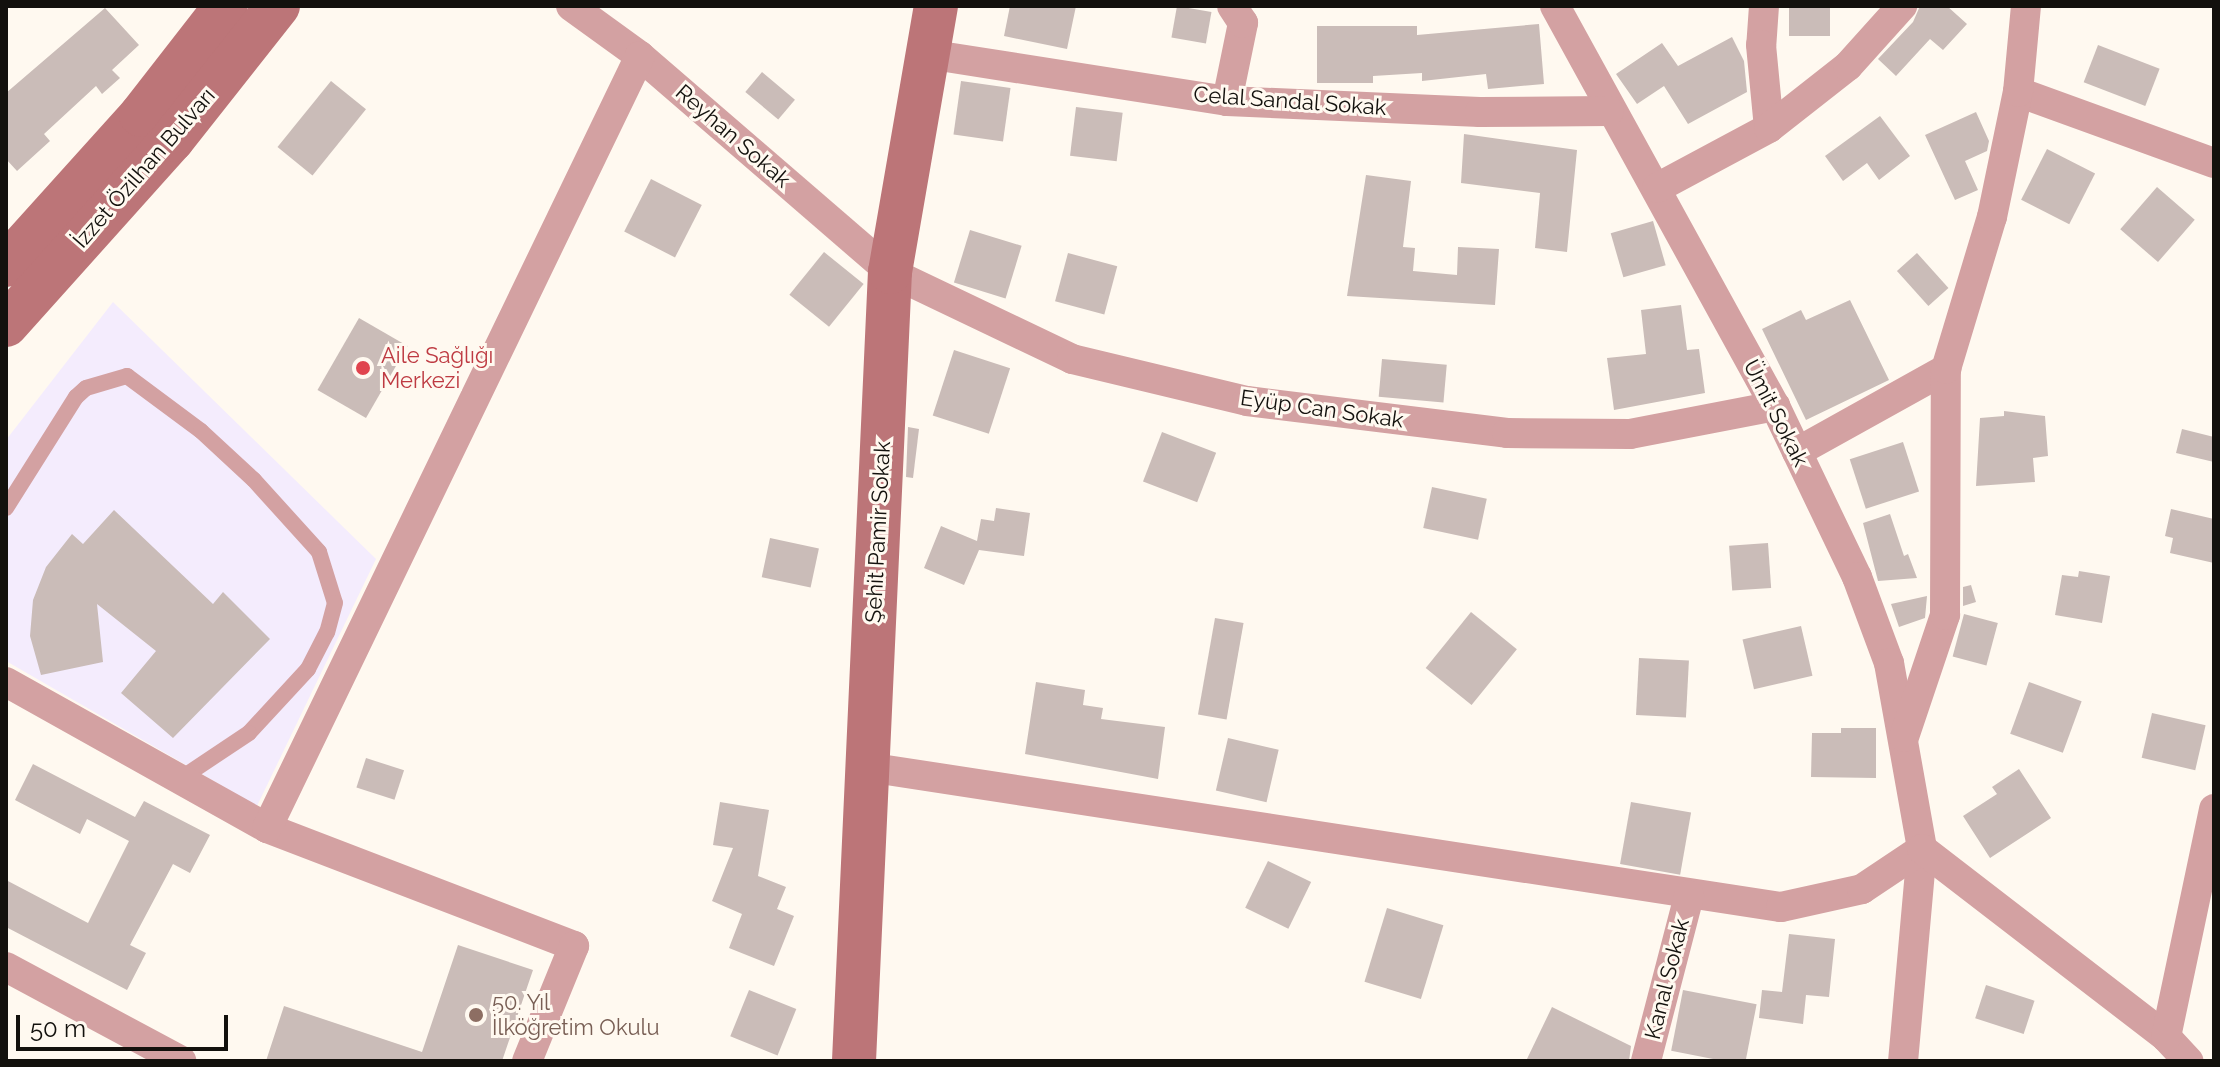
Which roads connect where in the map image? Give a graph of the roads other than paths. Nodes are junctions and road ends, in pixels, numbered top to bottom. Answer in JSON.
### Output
{"nodes":[{"id":1,"x":226,"y":6,"type":"edge"},
{"id":2,"x":278,"y":6,"type":"edge"},
{"id":3,"x":571,"y":6,"type":"edge"},
{"id":4,"x":936,"y":6,"type":"edge"},
{"id":5,"x":1232,"y":6,"type":"edge"},
{"id":6,"x":1555,"y":6,"type":"edge"},
{"id":7,"x":1764,"y":6,"type":"edge"},
{"id":8,"x":1902,"y":6,"type":"edge"},
{"id":9,"x":2026,"y":6,"type":"edge"},
{"id":10,"x":927,"y":54,"type":"junction"},
{"id":11,"x":640,"y":56,"type":"junction"},
{"id":12,"x":2018,"y":92,"type":"junction"},
{"id":13,"x":1227,"y":101,"type":"junction"},
{"id":14,"x":1609,"y":111,"type":"junction"},
{"id":15,"x":1769,"y":128,"type":"junction"},
{"id":16,"x":2214,"y":163,"type":"edge"},
{"id":17,"x":1657,"y":188,"type":"junction"},
{"id":18,"x":6,"y":265,"type":"edge"},
{"id":19,"x":890,"y":272,"type":"junction"},
{"id":20,"x":6,"y":325,"type":"edge"},
{"id":21,"x":1946,"y":369,"type":"junction"},
{"id":22,"x":1775,"y":406,"type":"junction"},
{"id":23,"x":1797,"y":452,"type":"junction"},
{"id":24,"x":6,"y":508,"type":"edge"},
{"id":25,"x":6,"y":682,"type":"edge"},
{"id":26,"x":1902,"y":742,"type":"junction"},
{"id":27,"x":867,"y":767,"type":"junction"},
{"id":28,"x":180,"y":779,"type":"junction"},
{"id":29,"x":2214,"y":809,"type":"edge"},
{"id":30,"x":267,"y":828,"type":"junction"},
{"id":31,"x":1922,"y":849,"type":"junction"},
{"id":32,"x":1689,"y":896,"type":"junction"},
{"id":33,"x":6,"y":967,"type":"edge"},
{"id":34,"x":2166,"y":1037,"type":"junction"},
{"id":35,"x":181,"y":1061,"type":"edge"},
{"id":36,"x":527,"y":1061,"type":"edge"},
{"id":37,"x":854,"y":1061,"type":"edge"},
{"id":38,"x":1646,"y":1061,"type":"edge"},
{"id":39,"x":1903,"y":1061,"type":"edge"},
{"id":40,"x":2188,"y":1061,"type":"edge"}],
"edges":[{"from":1,"to":18,"type":"street","name":"İzzet Özilhan Bulvarı"},
{"from":2,"to":20,"type":"street","name":"İzzet Özilhan Bulvarı"},
{"from":3,"to":11,"type":"street","name":"Reyhan Sokak"},
{"from":4,"to":10,"type":"street","name":"Şehit Pamir Sokak"},
{"from":5,"to":13,"type":"street"},
{"from":6,"to":14,"type":"street","name":"Ümit Sokak"},
{"from":7,"to":15,"type":"street"},
{"from":8,"to":15,"type":"street"},
{"from":9,"to":12,"type":"street"},
{"from":10,"to":13,"type":"street","name":"Celal Sandal Sokak"},
{"from":10,"to":19,"type":"street","name":"Şehit Pamir Sokak"},
{"from":11,"to":19,"type":"street","name":"Reyhan Sokak"},
{"from":11,"to":30,"type":"street"},
{"from":12,"to":16,"type":"street"},
{"from":12,"to":21,"type":"street"},
{"from":13,"to":14,"type":"street","name":"Celal Sandal Sokak"},
{"from":14,"to":17,"type":"street","name":"Ümit Sokak"},
{"from":15,"to":17,"type":"street"},
{"from":17,"to":22,"type":"street","name":"Ümit Sokak"},
{"from":19,"to":22,"type":"street","name":"Eyüp Can Sokak"},
{"from":19,"to":27,"type":"street","name":"Şehit Pamir Sokak"},
{"from":21,"to":23,"type":"street"},
{"from":21,"to":26,"type":"street"},
{"from":22,"to":23,"type":"street","name":"Ümit Sokak"},
{"from":23,"to":26,"type":"street","name":"Ümit Sokak"},
{"from":24,"to":28,"type":"lane"},
{"from":25,"to":28,"type":"street"},
{"from":26,"to":31,"type":"street","name":"Ümit Sokak"},
{"from":27,"to":32,"type":"street"},
{"from":27,"to":37,"type":"street","name":"Şehit Pamir Sokak"},
{"from":28,"to":30,"type":"street"},
{"from":29,"to":34,"type":"street"},
{"from":30,"to":36,"type":"street"},
{"from":31,"to":32,"type":"street"},
{"from":31,"to":34,"type":"street"},
{"from":31,"to":39,"type":"street","name":"Ümit Sokak"},
{"from":32,"to":38,"type":"street","name":"Kanal Sokak"},
{"from":33,"to":35,"type":"street"},
{"from":34,"to":40,"type":"street"}]}
